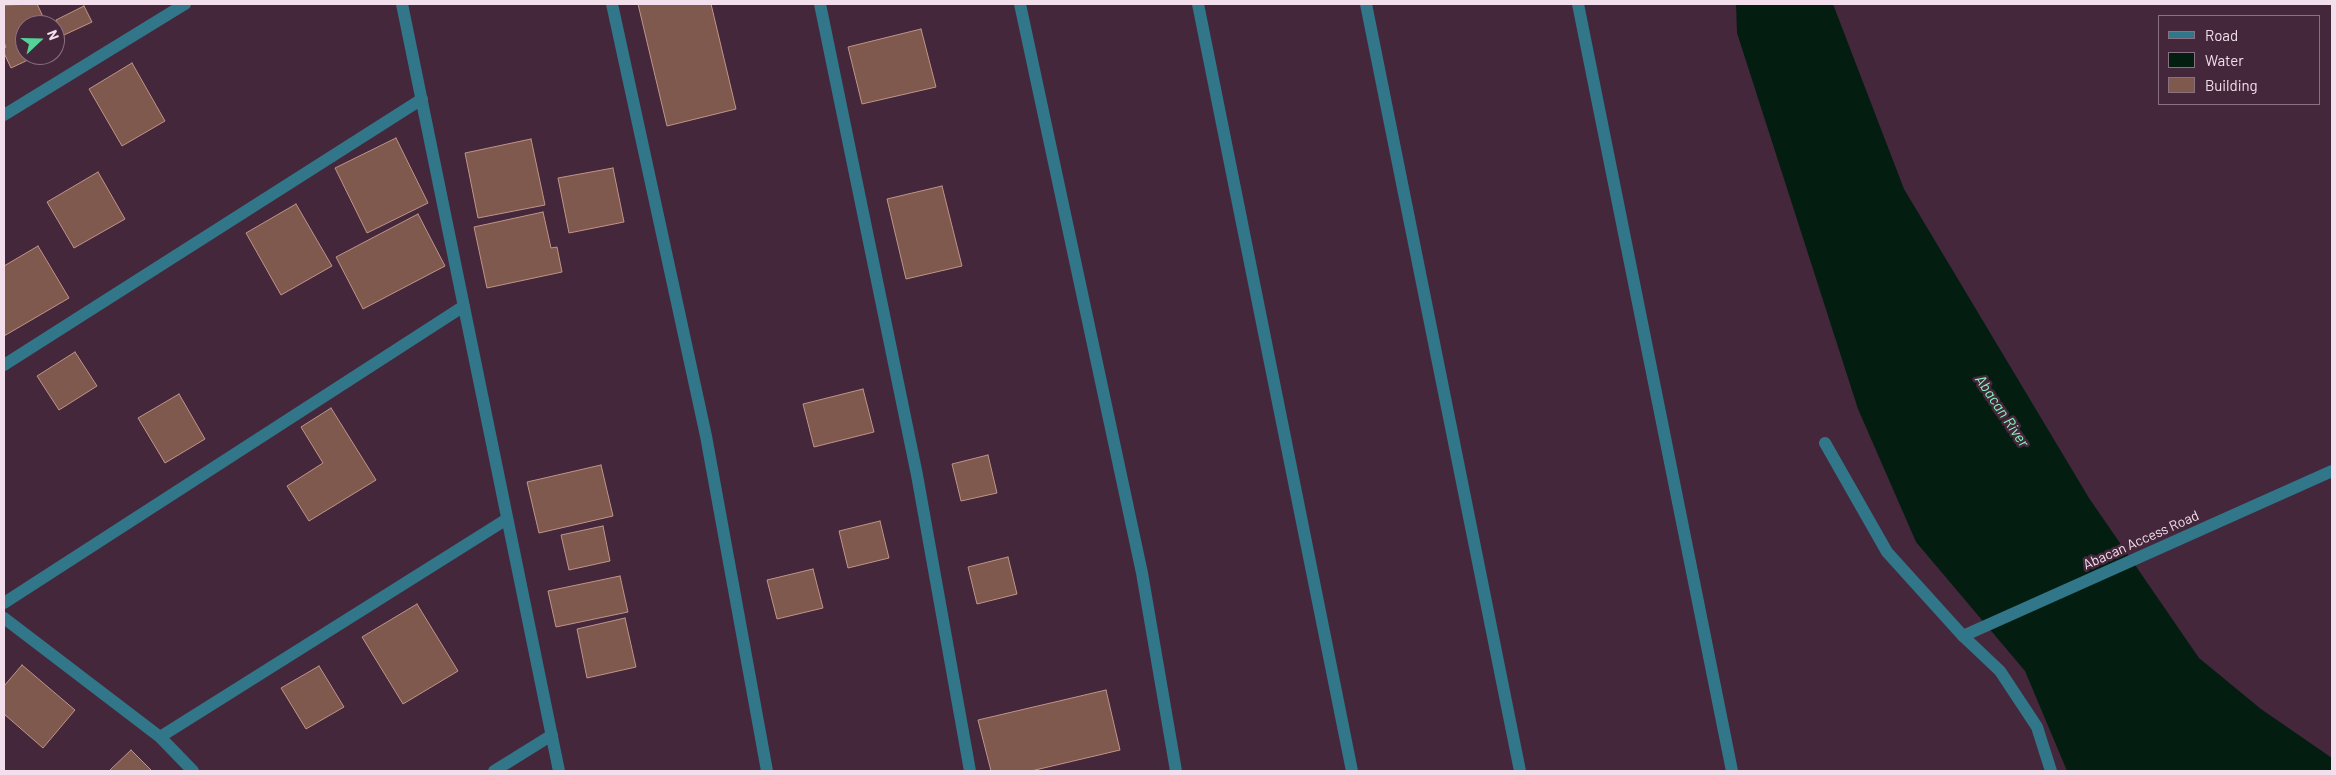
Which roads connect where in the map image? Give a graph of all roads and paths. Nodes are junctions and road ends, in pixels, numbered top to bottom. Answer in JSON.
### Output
{"nodes":[{"id":1,"x":184,"y":4,"type":"edge"},
{"id":2,"x":402,"y":4,"type":"edge"},
{"id":3,"x":612,"y":4,"type":"edge"},
{"id":4,"x":820,"y":4,"type":"edge"},
{"id":5,"x":1020,"y":4,"type":"edge"},
{"id":6,"x":1198,"y":4,"type":"edge"},
{"id":7,"x":1366,"y":4,"type":"edge"},
{"id":8,"x":1578,"y":4,"type":"edge"},
{"id":9,"x":422,"y":99,"type":"junction"},
{"id":10,"x":4,"y":115,"type":"edge"},
{"id":11,"x":464,"y":306,"type":"junction"},
{"id":12,"x":4,"y":365,"type":"edge"},
{"id":13,"x":1825,"y":443,"type":"dead end"},
{"id":14,"x":2332,"y":472,"type":"edge"},
{"id":15,"x":507,"y":519,"type":"junction"},
{"id":16,"x":4,"y":603,"type":"edge"},
{"id":17,"x":4,"y":618,"type":"edge"},
{"id":18,"x":1963,"y":636,"type":"junction"},
{"id":19,"x":552,"y":735,"type":"junction"},
{"id":20,"x":160,"y":737,"type":"junction"},
{"id":21,"x":193,"y":771,"type":"edge"},
{"id":22,"x":494,"y":771,"type":"edge"},
{"id":23,"x":559,"y":771,"type":"edge"},
{"id":24,"x":767,"y":771,"type":"edge"},
{"id":25,"x":970,"y":771,"type":"edge"},
{"id":26,"x":1176,"y":771,"type":"edge"},
{"id":27,"x":1352,"y":771,"type":"edge"},
{"id":28,"x":1520,"y":771,"type":"edge"},
{"id":29,"x":1732,"y":771,"type":"edge"},
{"id":30,"x":2052,"y":771,"type":"edge"}],
"edges":[{"from":1,"to":10,"type":"street"},
{"from":2,"to":9,"type":"street"},
{"from":3,"to":24,"type":"street"},
{"from":4,"to":25,"type":"street"},
{"from":5,"to":26,"type":"street"},
{"from":6,"to":27,"type":"street"},
{"from":7,"to":28,"type":"street"},
{"from":8,"to":29,"type":"street"},
{"from":9,"to":11,"type":"street"},
{"from":9,"to":12,"type":"street"},
{"from":11,"to":15,"type":"street"},
{"from":11,"to":16,"type":"street"},
{"from":13,"to":18,"type":"street"},
{"from":14,"to":18,"type":"street","name":"Abacan Access Road"},
{"from":15,"to":19,"type":"street"},
{"from":15,"to":20,"type":"street"},
{"from":17,"to":20,"type":"street"},
{"from":18,"to":30,"type":"street"},
{"from":19,"to":22,"type":"street"},
{"from":19,"to":23,"type":"street"},
{"from":20,"to":21,"type":"street"}]}
